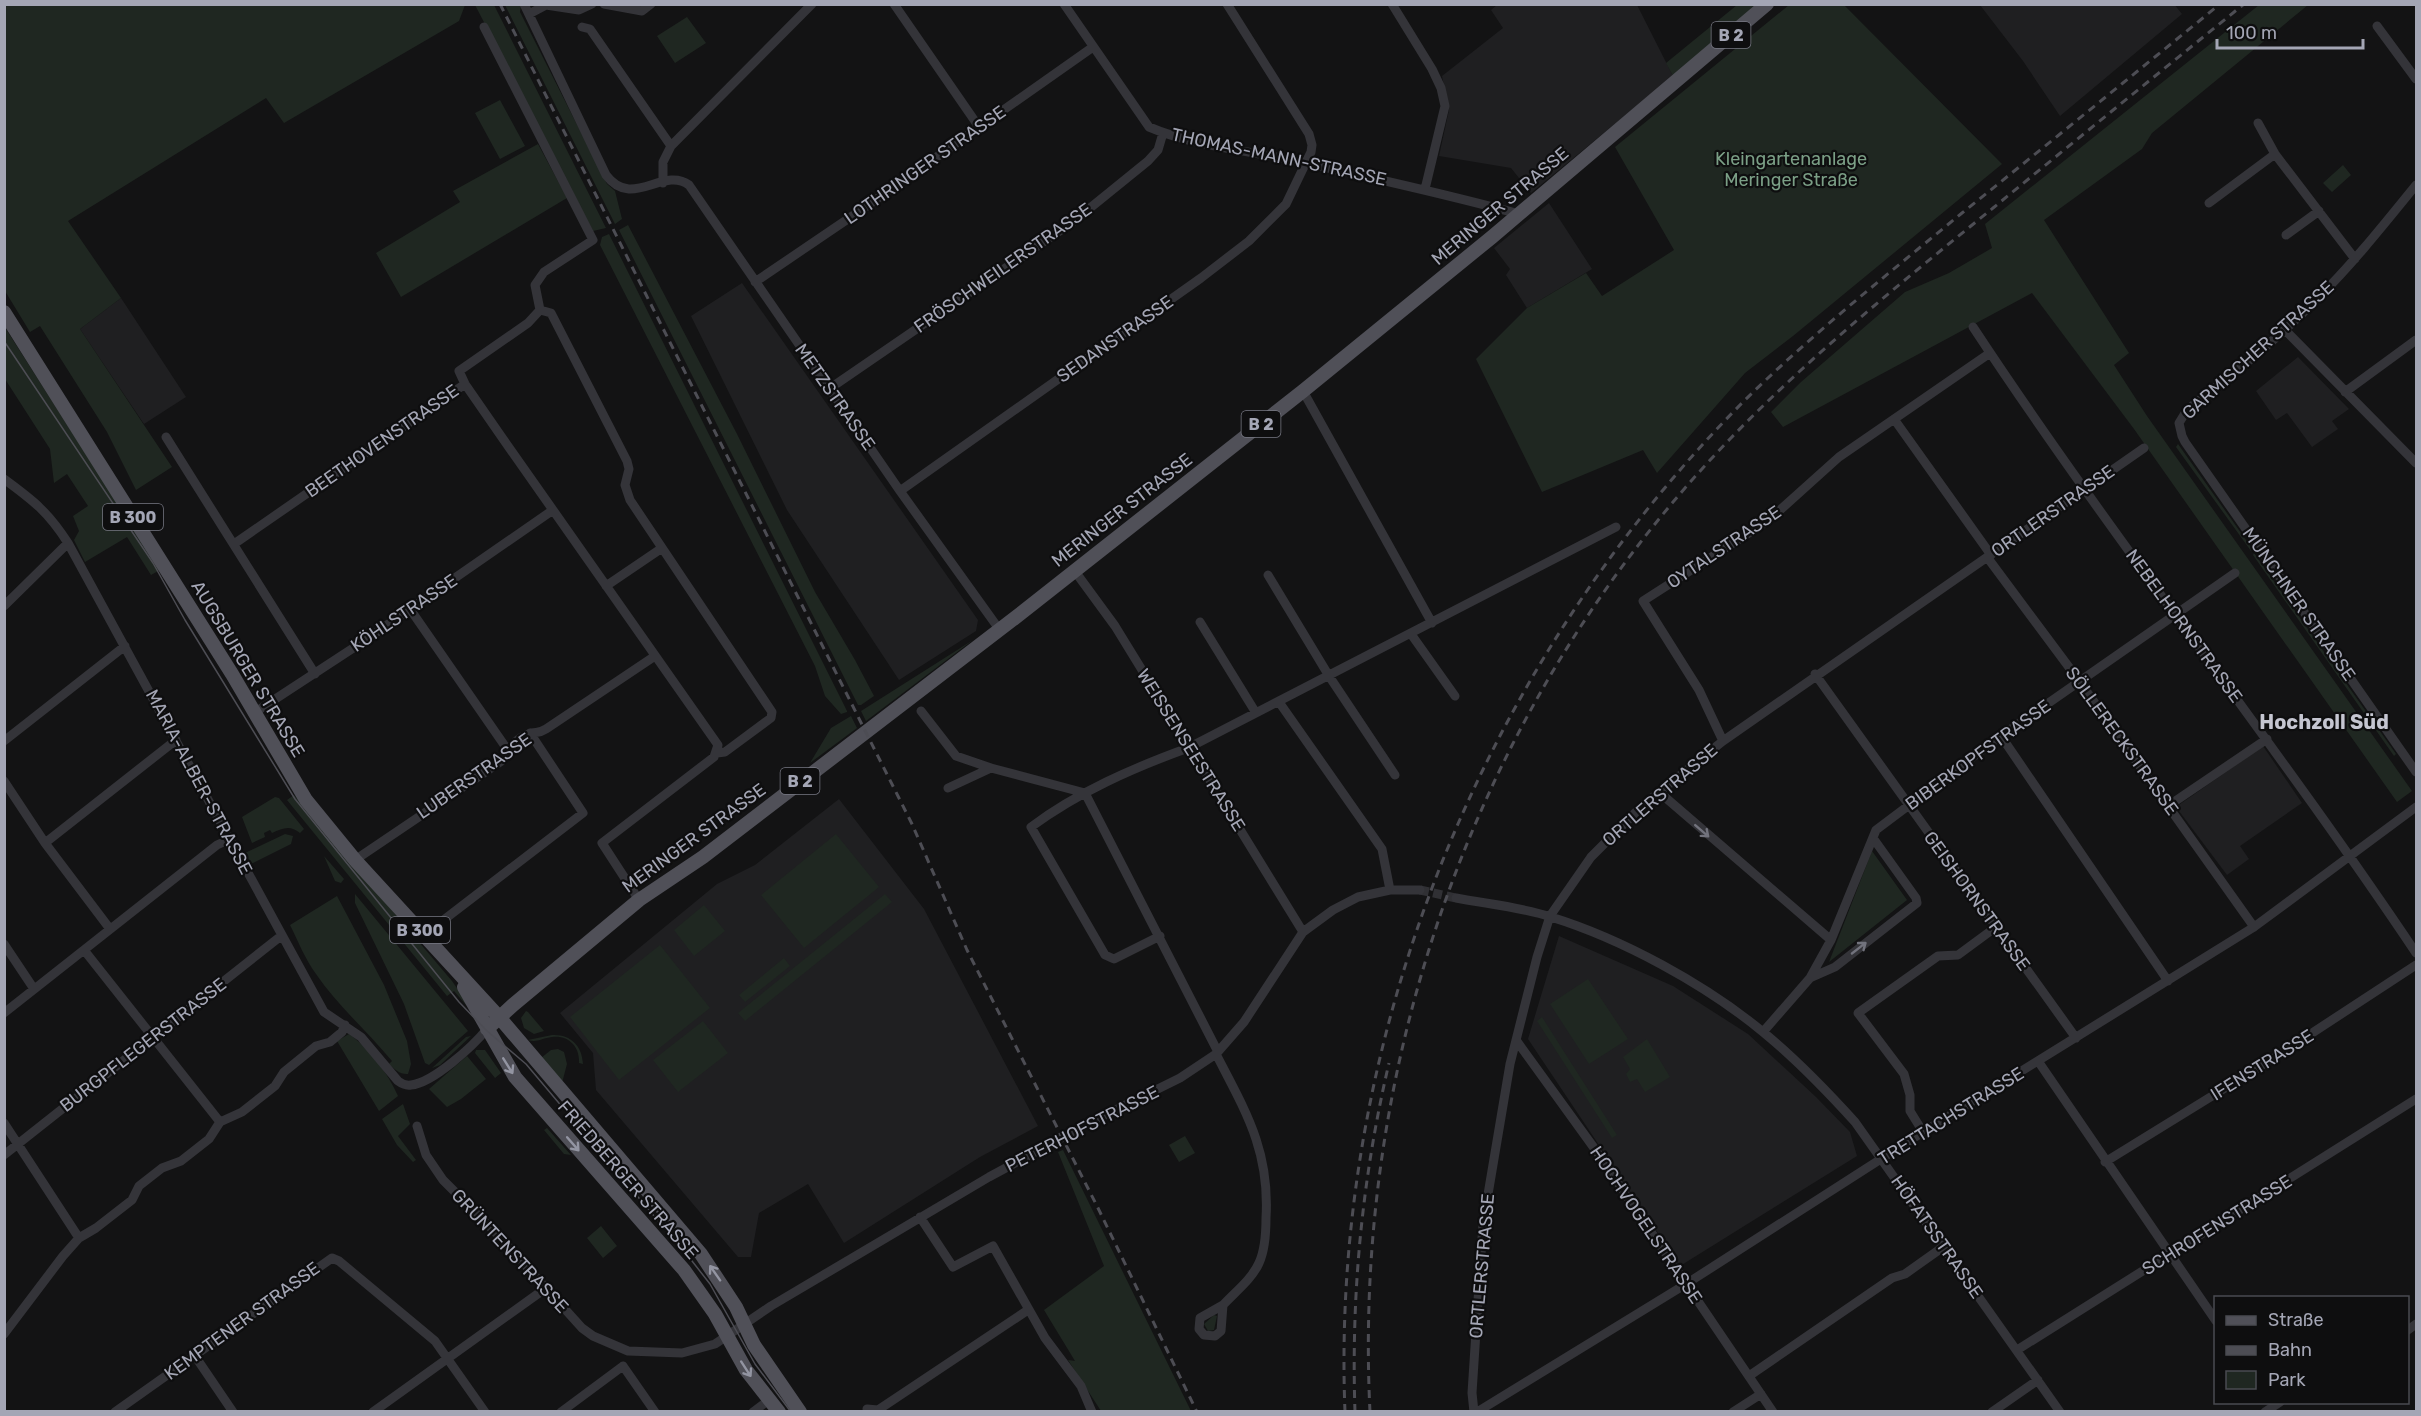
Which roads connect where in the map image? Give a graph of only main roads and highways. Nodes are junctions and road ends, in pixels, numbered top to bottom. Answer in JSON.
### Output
{"nodes":[{"id":1,"x":1767,"y":4,"type":"edge"},
{"id":2,"x":4,"y":312,"type":"edge"},
{"id":3,"x":454,"y":970,"type":"junction"},
{"id":4,"x":499,"y":1017,"type":"junction"},
{"id":5,"x":487,"y":1029,"type":"junction"},
{"id":6,"x":735,"y":1330,"type":"junction"},
{"id":7,"x":779,"y":1412,"type":"edge"},
{"id":8,"x":800,"y":1412,"type":"edge"}],
"edges":[{"from":1,"to":4,"type":"main road","name":"MERINGER STRASSE","number":"B 2"},
{"from":2,"to":3,"type":"main road","name":"AUGSBURGER STRASSE","number":"B 300"},
{"from":3,"to":4,"type":"main road","name":"AUGSBURGER STRASSE","number":"B 300"},
{"from":3,"to":5,"type":"main road","name":"FRIEDBERGER STRASSE","number":"B 300"},
{"from":4,"to":5,"type":"main road","name":"MERINGER STRASSE"},
{"from":6,"to":4,"type":"main road","name":"FRIEDBERGER STRASSE","one_way":true},
{"from":5,"to":6,"type":"main road","name":"FRIEDBERGER STRASSE","one_way":true},
{"from":6,"to":7,"type":"main road","name":"FRIEDBERGER STRASSE","one_way":true},
{"from":6,"to":8,"type":"main road","name":"FRIEDBERGER STRASSE"}]}
